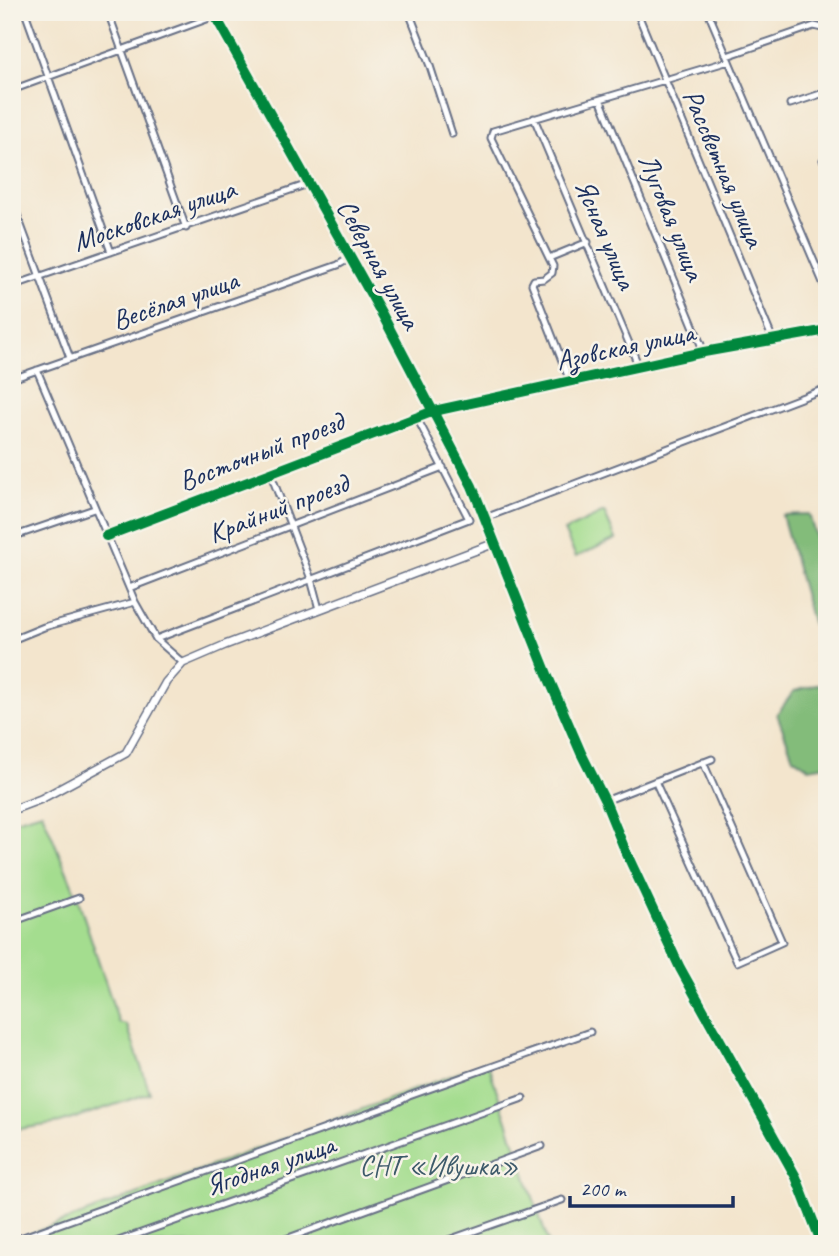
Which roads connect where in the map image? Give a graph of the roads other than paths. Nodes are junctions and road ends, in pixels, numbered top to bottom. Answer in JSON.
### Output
{"nodes":[{"id":1,"x":25,"y":12,"type":"edge"},
{"id":2,"x":108,"y":12,"type":"edge"},
{"id":3,"x":409,"y":12,"type":"edge"},
{"id":4,"x":637,"y":12,"type":"edge"},
{"id":5,"x":708,"y":12,"type":"edge"},
{"id":6,"x":214,"y":14,"type":"edge"},
{"id":7,"x":827,"y":36,"type":"edge"},
{"id":8,"x":121,"y":48,"type":"junction"},
{"id":9,"x":728,"y":59,"type":"junction"},
{"id":10,"x":47,"y":77,"type":"junction"},
{"id":11,"x":664,"y":80,"type":"junction"},
{"id":12,"x":12,"y":90,"type":"edge"},
{"id":13,"x":827,"y":92,"type":"edge"},
{"id":14,"x":600,"y":99,"type":"junction"},
{"id":15,"x":790,"y":104,"type":"dead end"},
{"id":16,"x":534,"y":118,"type":"junction"},
{"id":17,"x":452,"y":134,"type":"dead end"},
{"id":18,"x":308,"y":184,"type":"junction"},
{"id":19,"x":12,"y":201,"type":"edge"},
{"id":20,"x":186,"y":228,"type":"junction"},
{"id":21,"x":588,"y":242,"type":"junction"},
{"id":22,"x":111,"y":252,"type":"junction"},
{"id":23,"x":350,"y":258,"type":"junction"},
{"id":24,"x":549,"y":258,"type":"junction"},
{"id":25,"x":40,"y":276,"type":"junction"},
{"id":26,"x":12,"y":286,"type":"edge"},
{"id":27,"x":827,"y":292,"type":"edge"},
{"id":28,"x":827,"y":330,"type":"edge"},
{"id":29,"x":773,"y":340,"type":"junction"},
{"id":30,"x":704,"y":352,"type":"junction"},
{"id":31,"x":70,"y":358,"type":"junction"},
{"id":32,"x":639,"y":368,"type":"junction"},
{"id":33,"x":37,"y":370,"type":"junction"},
{"id":34,"x":12,"y":379,"type":"edge"},
{"id":35,"x":570,"y":381,"type":"junction"},
{"id":36,"x":827,"y":388,"type":"edge"},
{"id":37,"x":434,"y":411,"type":"junction"},
{"id":38,"x":416,"y":416,"type":"junction"},
{"id":39,"x":443,"y":467,"type":"junction"},
{"id":40,"x":270,"y":472,"type":"junction"},
{"id":41,"x":94,"y":509,"type":"junction"},
{"id":42,"x":485,"y":518,"type":"junction"},
{"id":43,"x":291,"y":525,"type":"junction"},
{"id":44,"x":106,"y":536,"type":"junction"},
{"id":45,"x":12,"y":537,"type":"edge"},
{"id":46,"x":495,"y":543,"type":"junction"},
{"id":47,"x":311,"y":579,"type":"junction"},
{"id":48,"x":129,"y":588,"type":"junction"},
{"id":49,"x":135,"y":602,"type":"junction"},
{"id":50,"x":319,"y":609,"type":"junction"},
{"id":51,"x":156,"y":639,"type":"junction"},
{"id":52,"x":12,"y":640,"type":"edge"},
{"id":53,"x":183,"y":663,"type":"junction"},
{"id":54,"x":712,"y":759,"type":"dead end"},
{"id":55,"x":703,"y":762,"type":"junction"},
{"id":56,"x":655,"y":781,"type":"junction"},
{"id":57,"x":605,"y":801,"type":"junction"},
{"id":58,"x":12,"y":810,"type":"edge"},
{"id":59,"x":79,"y":898,"type":"dead end"},
{"id":60,"x":12,"y":922,"type":"edge"},
{"id":61,"x":590,"y":1032,"type":"dead end"},
{"id":62,"x":523,"y":1098,"type":"dead end"},
{"id":63,"x":542,"y":1146,"type":"dead end"},
{"id":64,"x":562,"y":1200,"type":"dead end"},
{"id":65,"x":12,"y":1241,"type":"edge"},
{"id":66,"x":110,"y":1244,"type":"edge"},
{"id":67,"x":272,"y":1244,"type":"edge"},
{"id":68,"x":437,"y":1244,"type":"edge"},
{"id":69,"x":822,"y":1244,"type":"edge"}],
"edges":[{"from":1,"to":10,"type":"street"},
{"from":2,"to":8,"type":"street"},
{"from":3,"to":17,"type":"street"},
{"from":4,"to":11,"type":"street","name":"Рассветная улица"},
{"from":5,"to":9,"type":"street"},
{"from":6,"to":8,"type":"street"},
{"from":6,"to":18,"type":"street","name":"Северная улица"},
{"from":7,"to":9,"type":"street"},
{"from":8,"to":10,"type":"street"},
{"from":8,"to":20,"type":"street"},
{"from":9,"to":11,"type":"street"},
{"from":9,"to":27,"type":"street"},
{"from":10,"to":12,"type":"street"},
{"from":10,"to":22,"type":"street"},
{"from":11,"to":14,"type":"street"},
{"from":11,"to":29,"type":"street","name":"Рассветная улица"},
{"from":13,"to":15,"type":"street"},
{"from":14,"to":16,"type":"street"},
{"from":14,"to":30,"type":"street","name":"Луговая улица"},
{"from":16,"to":21,"type":"street","name":"Ясная улица"},
{"from":16,"to":24,"type":"street"},
{"from":18,"to":20,"type":"street","name":"Московская улица"},
{"from":18,"to":23,"type":"street","name":"Северная улица"},
{"from":19,"to":25,"type":"street"},
{"from":20,"to":22,"type":"street","name":"Московская улица"},
{"from":21,"to":24,"type":"street"},
{"from":21,"to":32,"type":"street","name":"Ясная улица"},
{"from":22,"to":25,"type":"street","name":"Московская улица"},
{"from":23,"to":31,"type":"street","name":"Весёлая улица"},
{"from":23,"to":37,"type":"street","name":"Северная улица"},
{"from":24,"to":35,"type":"street"},
{"from":25,"to":26,"type":"street","name":"Московская улица"},
{"from":25,"to":31,"type":"street"},
{"from":28,"to":29,"type":"street","name":"Азовская улица"},
{"from":29,"to":30,"type":"street","name":"Азовская улица"},
{"from":30,"to":32,"type":"street","name":"Азовская улица"},
{"from":31,"to":33,"type":"street","name":"Весёлая улица"},
{"from":32,"to":35,"type":"street","name":"Азовская улица"},
{"from":33,"to":34,"type":"street","name":"Весёлая улица"},
{"from":33,"to":41,"type":"street"},
{"from":35,"to":37,"type":"street","name":"Азовская улица"},
{"from":36,"to":42,"type":"street"},
{"from":37,"to":38,"type":"street","name":"Восточный проезд"},
{"from":37,"to":42,"type":"street","name":"Северная улица"},
{"from":38,"to":39,"type":"street"},
{"from":38,"to":40,"type":"street","name":"Восточный проезд"},
{"from":39,"to":43,"type":"street","name":"Крайний проезд"},
{"from":39,"to":47,"type":"street"},
{"from":40,"to":43,"type":"street"},
{"from":40,"to":44,"type":"street","name":"Восточный проезд"},
{"from":41,"to":44,"type":"street"},
{"from":41,"to":45,"type":"street"},
{"from":42,"to":46,"type":"street","name":"Северная улица"},
{"from":43,"to":47,"type":"street"},
{"from":43,"to":48,"type":"street","name":"Крайний проезд"},
{"from":44,"to":48,"type":"street"},
{"from":46,"to":50,"type":"street"},
{"from":46,"to":57,"type":"street"},
{"from":47,"to":50,"type":"street"},
{"from":47,"to":51,"type":"street"},
{"from":48,"to":49,"type":"street"},
{"from":49,"to":51,"type":"street"},
{"from":49,"to":52,"type":"street"},
{"from":50,"to":53,"type":"street"},
{"from":51,"to":53,"type":"street"},
{"from":53,"to":58,"type":"street"},
{"from":54,"to":55,"type":"street"},
{"from":55,"to":56,"type":"street"},
{"from":55,"to":56,"type":"street"},
{"from":56,"to":57,"type":"street"},
{"from":57,"to":69,"type":"street"},
{"from":59,"to":60,"type":"street"},
{"from":61,"to":65,"type":"street"},
{"from":62,"to":66,"type":"street","name":"Ягодная улица"},
{"from":63,"to":67,"type":"street"},
{"from":64,"to":68,"type":"street"}]}
